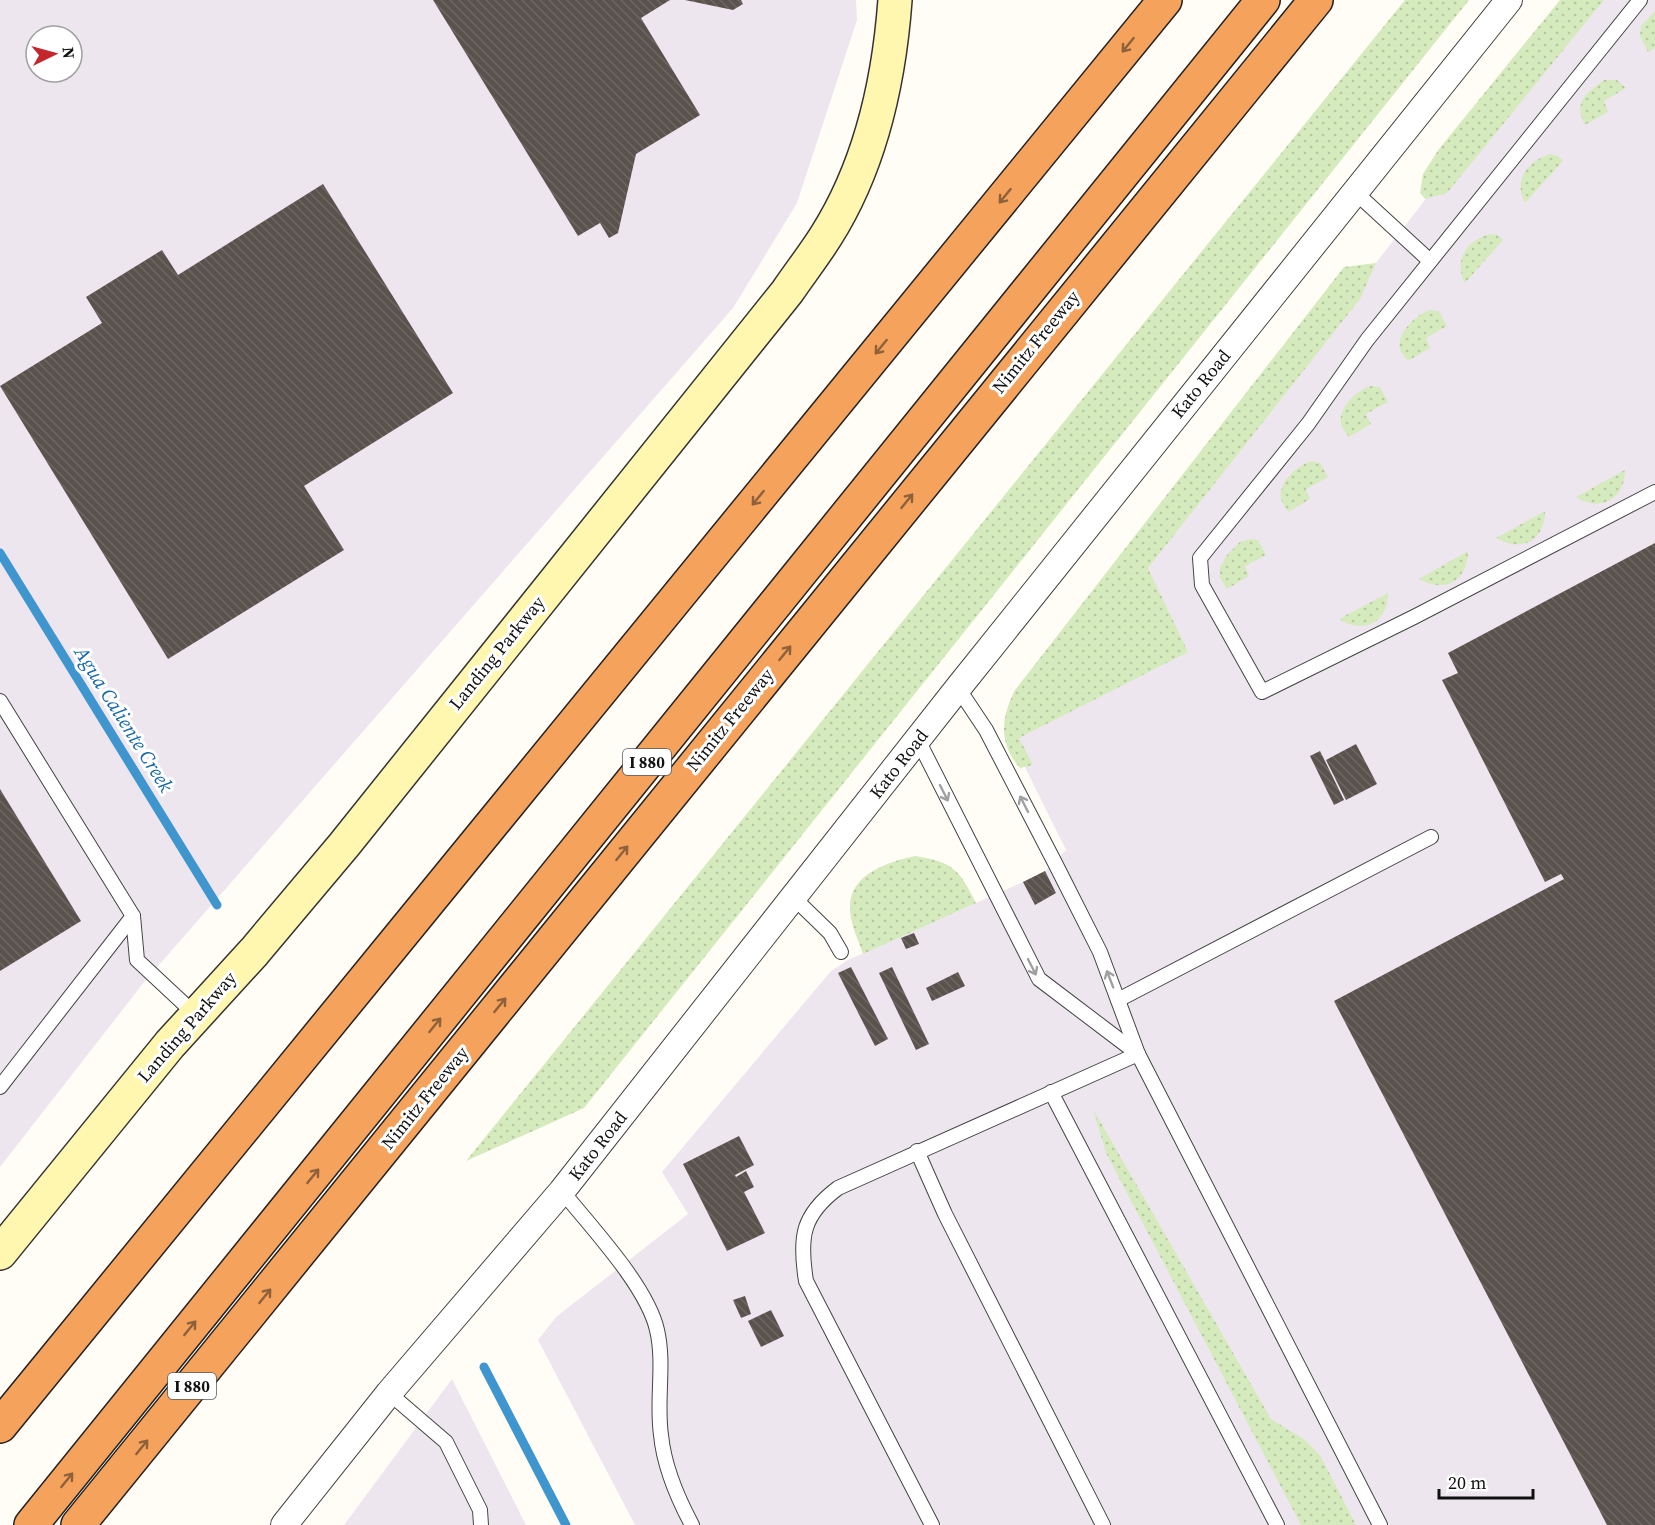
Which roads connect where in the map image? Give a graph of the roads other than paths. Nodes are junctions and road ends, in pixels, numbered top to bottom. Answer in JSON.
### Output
{"nodes":[{"id":1,"x":895,"y":0,"type":"edge"},
{"id":2,"x":1165,"y":0,"type":"edge"},
{"id":3,"x":1263,"y":0,"type":"edge"},
{"id":4,"x":1316,"y":0,"type":"edge"},
{"id":5,"x":1509,"y":0,"type":"edge"},
{"id":6,"x":1640,"y":0,"type":"edge"},
{"id":7,"x":1355,"y":192,"type":"junction"},
{"id":8,"x":1430,"y":261,"type":"junction"},
{"id":9,"x":1655,"y":492,"type":"edge"},
{"id":10,"x":958,"y":688,"type":"junction"},
{"id":11,"x":0,"y":701,"type":"edge"},
{"id":12,"x":918,"y":740,"type":"junction"},
{"id":13,"x":1431,"y":837,"type":"dead end"},
{"id":14,"x":794,"y":898,"type":"junction"},
{"id":15,"x":134,"y":916,"type":"junction"},
{"id":16,"x":841,"y":952,"type":"dead end"},
{"id":17,"x":1118,"y":1000,"type":"junction"},
{"id":18,"x":196,"y":1015,"type":"junction"},
{"id":19,"x":1138,"y":1053,"type":"junction"},
{"id":20,"x":0,"y":1087,"type":"edge"},
{"id":21,"x":1051,"y":1092,"type":"junction"},
{"id":22,"x":917,"y":1151,"type":"junction"},
{"id":23,"x":562,"y":1191,"type":"junction"},
{"id":24,"x":0,"y":1253,"type":"edge"},
{"id":25,"x":389,"y":1393,"type":"junction"},
{"id":26,"x":0,"y":1426,"type":"edge"},
{"id":27,"x":31,"y":1525,"type":"edge"},
{"id":28,"x":78,"y":1525,"type":"edge"},
{"id":29,"x":284,"y":1525,"type":"edge"},
{"id":30,"x":481,"y":1525,"type":"edge"},
{"id":31,"x":692,"y":1525,"type":"edge"},
{"id":32,"x":932,"y":1525,"type":"edge"},
{"id":33,"x":1103,"y":1525,"type":"edge"},
{"id":34,"x":1277,"y":1525,"type":"edge"},
{"id":35,"x":1380,"y":1525,"type":"edge"}],
"edges":[{"from":1,"to":18,"type":"street","name":"Landing Parkway"},
{"from":2,"to":26,"type":"highway","one_way":true},
{"from":27,"to":3,"type":"highway","number":"I 880","one_way":true},
{"from":28,"to":4,"type":"highway","name":"Nimitz Freeway","number":"I 880","one_way":true},
{"from":5,"to":7,"type":"street","name":"Kato Road"},
{"from":6,"to":8,"type":"lane"},
{"from":7,"to":8,"type":"lane"},
{"from":7,"to":10,"type":"street","name":"Kato Road"},
{"from":8,"to":9,"type":"lane"},
{"from":10,"to":12,"type":"street","name":"Kato Road"},
{"from":17,"to":10,"type":"lane","one_way":true},
{"from":11,"to":15,"type":"lane"},
{"from":12,"to":14,"type":"street","name":"Kato Road"},
{"from":12,"to":19,"type":"lane","one_way":true},
{"from":13,"to":17,"type":"lane"},
{"from":14,"to":16,"type":"lane"},
{"from":14,"to":23,"type":"street","name":"Kato Road"},
{"from":15,"to":18,"type":"lane"},
{"from":15,"to":20,"type":"lane"},
{"from":17,"to":19,"type":"lane"},
{"from":18,"to":24,"type":"street","name":"Landing Parkway"},
{"from":19,"to":21,"type":"lane"},
{"from":19,"to":35,"type":"lane"},
{"from":21,"to":22,"type":"lane"},
{"from":21,"to":34,"type":"lane"},
{"from":22,"to":32,"type":"lane"},
{"from":22,"to":33,"type":"lane"},
{"from":23,"to":25,"type":"street","name":"Kato Road"},
{"from":23,"to":31,"type":"lane"},
{"from":25,"to":29,"type":"street","name":"Kato Road"},
{"from":25,"to":30,"type":"lane"}]}
